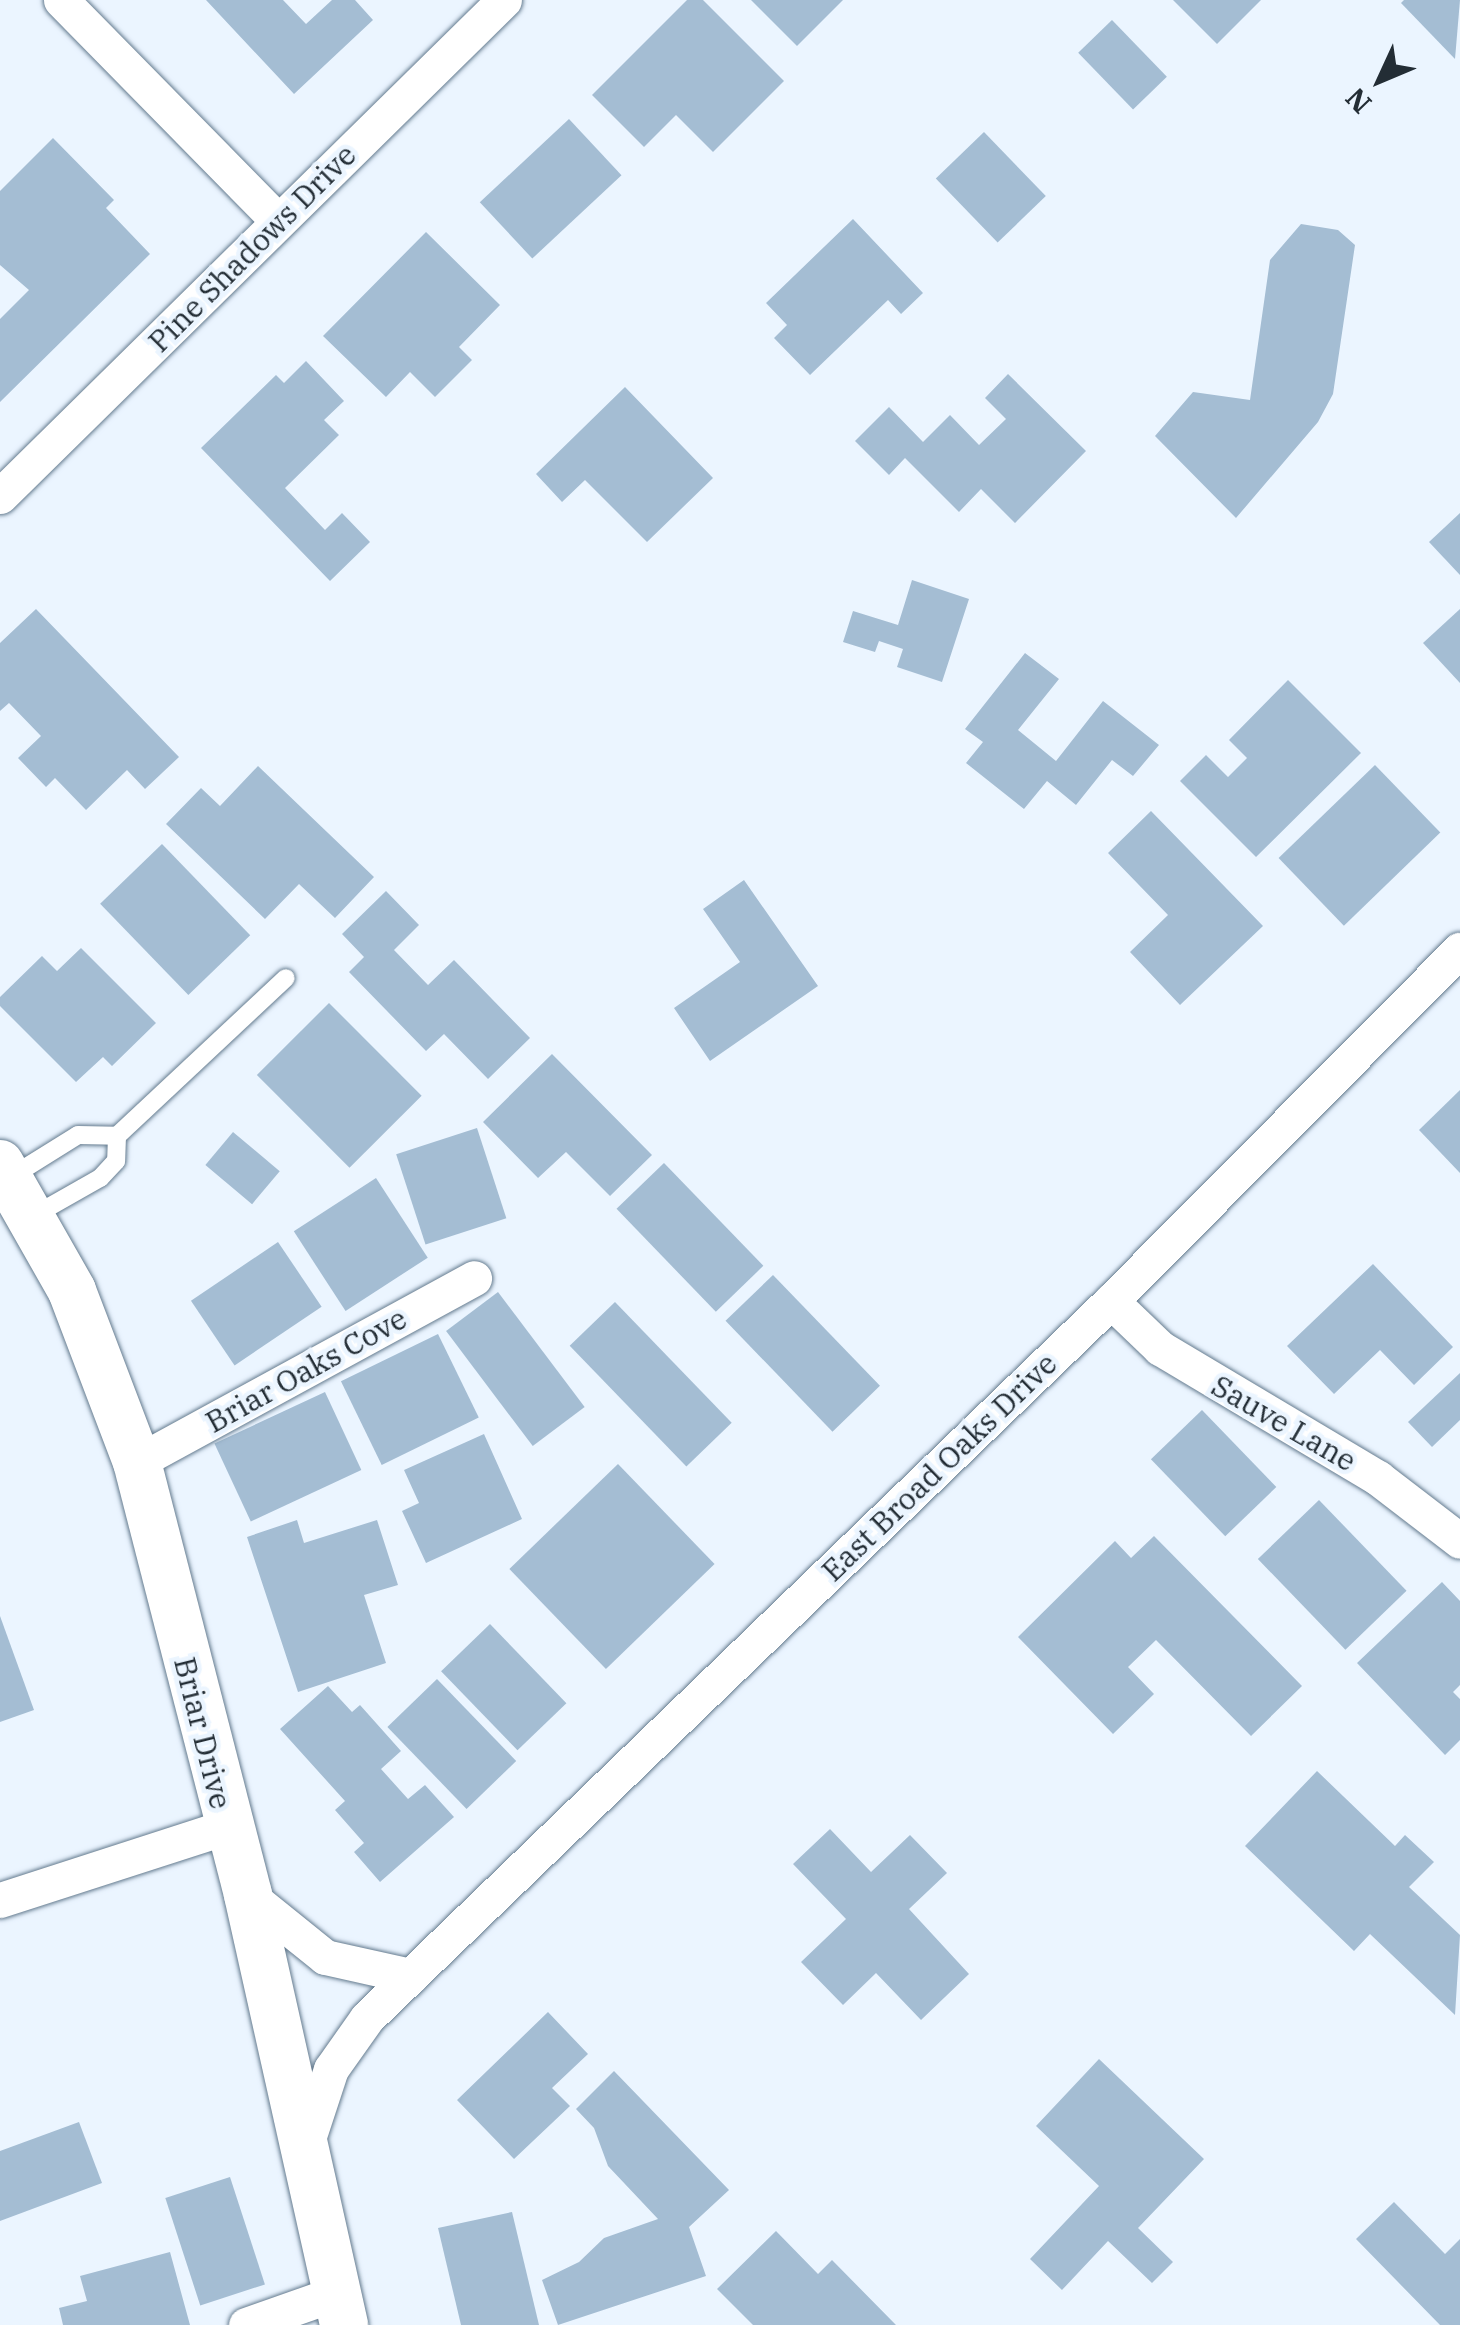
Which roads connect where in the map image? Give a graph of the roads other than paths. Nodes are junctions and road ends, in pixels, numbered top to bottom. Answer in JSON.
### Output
{"nodes":[{"id":1,"x":61,"y":0,"type":"edge"},
{"id":2,"x":504,"y":0,"type":"edge"},
{"id":3,"x":277,"y":220,"type":"junction"},
{"id":4,"x":0,"y":496,"type":"edge"},
{"id":5,"x":1460,"y":950,"type":"edge"},
{"id":6,"x":286,"y":978,"type":"dead end"},
{"id":7,"x":118,"y":1136,"type":"junction"},
{"id":8,"x":14,"y":1186,"type":"edge"},
{"id":9,"x":474,"y":1278,"type":"dead end"},
{"id":10,"x":1111,"y":1302,"type":"junction"},
{"id":11,"x":137,"y":1462,"type":"junction"},
{"id":12,"x":1460,"y":1541,"type":"edge"},
{"id":13,"x":226,"y":1827,"type":"junction"},
{"id":14,"x":248,"y":1895,"type":"junction"},
{"id":15,"x":0,"y":1900,"type":"edge"},
{"id":16,"x":411,"y":1976,"type":"junction"},
{"id":17,"x":304,"y":2151,"type":"junction"},
{"id":18,"x":340,"y":2309,"type":"edge"},
{"id":19,"x":246,"y":2325,"type":"edge"}],
"edges":[{"from":1,"to":3,"type":"street"},
{"from":2,"to":3,"type":"street","name":"Pine Shadows Drive"},
{"from":3,"to":4,"type":"street","name":"Pine Shadows Drive"},
{"from":5,"to":10,"type":"street","name":"East Broad Oaks Drive"},
{"from":6,"to":7,"type":"lane"},
{"from":7,"to":8,"type":"lane"},
{"from":7,"to":8,"type":"lane"},
{"from":8,"to":11,"type":"street","name":"Briar Drive"},
{"from":9,"to":11,"type":"street","name":"Briar Oaks Cove"},
{"from":10,"to":12,"type":"street","name":"Sauve Lane"},
{"from":10,"to":16,"type":"street","name":"East Broad Oaks Drive"},
{"from":11,"to":13,"type":"street","name":"Briar Drive"},
{"from":13,"to":14,"type":"street","name":"Briar Drive"},
{"from":13,"to":15,"type":"street"},
{"from":14,"to":16,"type":"street"},
{"from":14,"to":17,"type":"street","name":"Briar Drive"},
{"from":16,"to":17,"type":"street","name":"East Broad Oaks Drive"},
{"from":17,"to":18,"type":"street","name":"Briar Drive"},
{"from":18,"to":19,"type":"street"}]}
